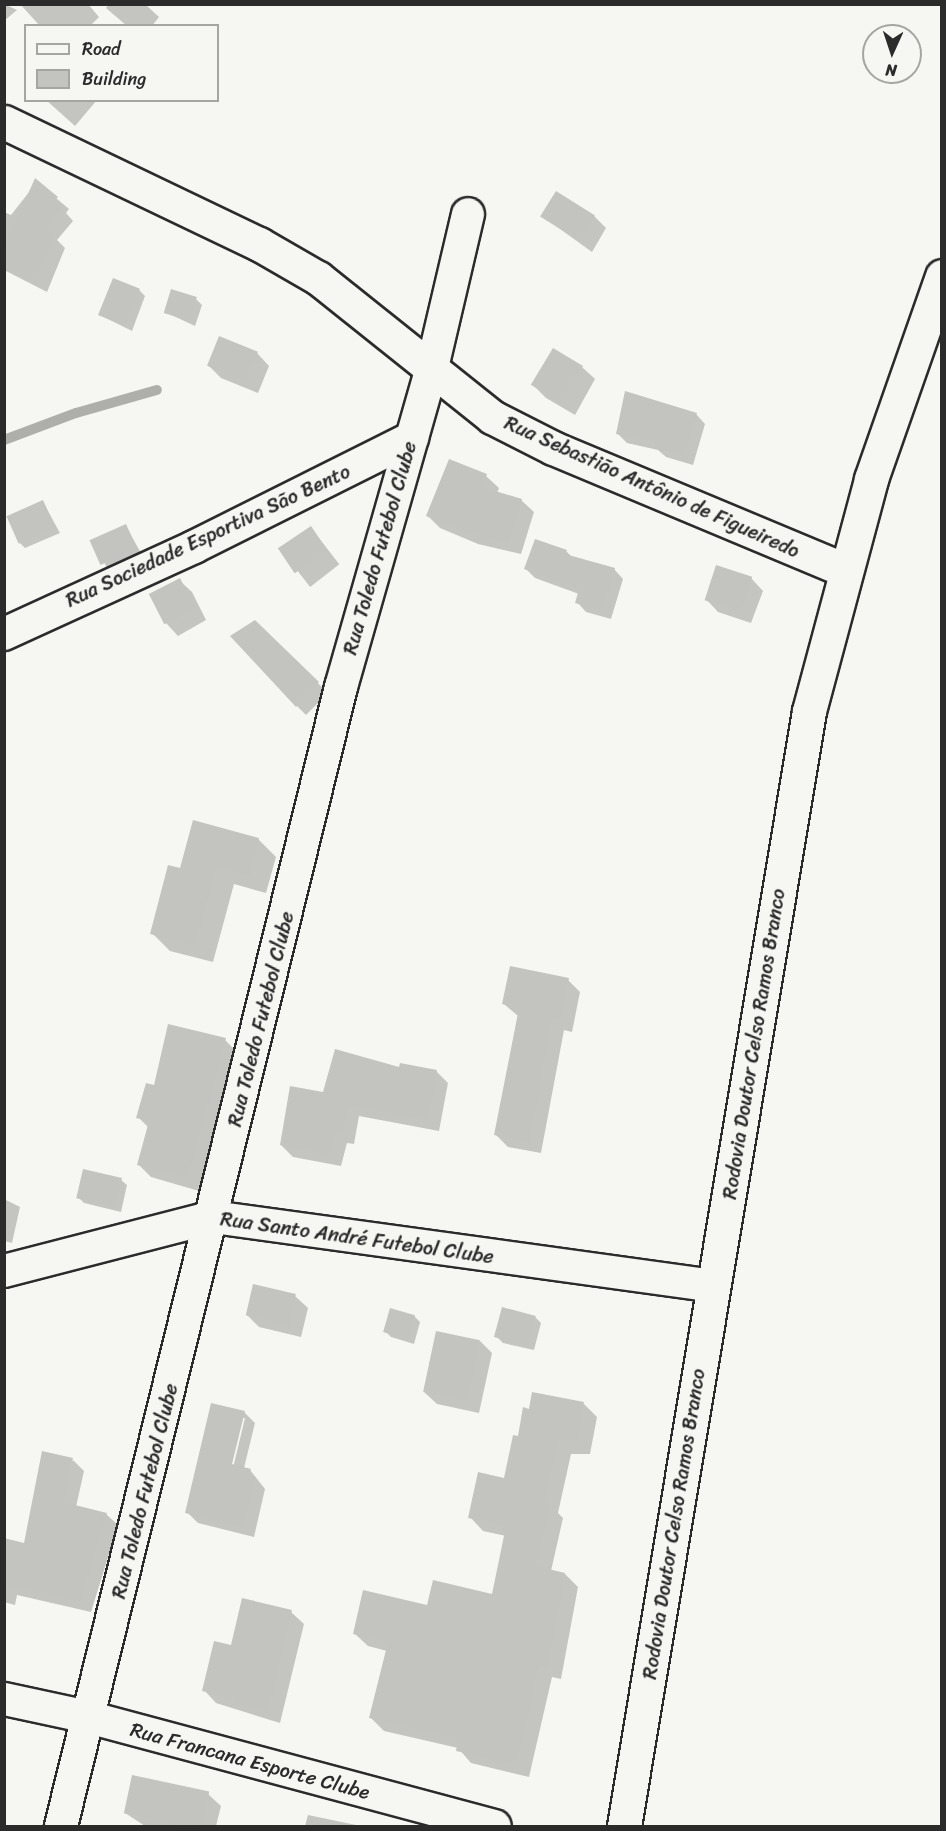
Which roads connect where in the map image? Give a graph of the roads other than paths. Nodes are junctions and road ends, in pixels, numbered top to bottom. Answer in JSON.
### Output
{"nodes":[{"id":1,"x":4,"y":122,"type":"edge"},
{"id":2,"x":468,"y":214,"type":"dead end"},
{"id":3,"x":942,"y":276,"type":"edge"},
{"id":4,"x":431,"y":372,"type":"junction"},
{"id":5,"x":412,"y":438,"type":"junction"},
{"id":6,"x":844,"y":570,"type":"junction"},
{"id":7,"x":4,"y":633,"type":"edge"},
{"id":8,"x":213,"y":1217,"type":"junction"},
{"id":9,"x":4,"y":1271,"type":"edge"},
{"id":10,"x":714,"y":1286,"type":"junction"},
{"id":11,"x":4,"y":1699,"type":"edge"},
{"id":12,"x":88,"y":1717,"type":"junction"},
{"id":13,"x":61,"y":1827,"type":"edge"},
{"id":14,"x":495,"y":1827,"type":"edge"},
{"id":15,"x":624,"y":1827,"type":"edge"}],
"edges":[{"from":1,"to":4,"type":"street","name":"Rua Sebastião Antônio de Figueiredo"},
{"from":2,"to":4,"type":"street","name":"Rua Toledo Futebol Clube"},
{"from":3,"to":6,"type":"street","name":"Rodovia Doutor Celso Ramos Branco"},
{"from":4,"to":5,"type":"street","name":"Rua Toledo Futebol Clube"},
{"from":4,"to":6,"type":"street","name":"Rua Sebastião Antônio de Figueiredo"},
{"from":5,"to":7,"type":"street","name":"Rua Sociedade Esportiva São Bento"},
{"from":5,"to":8,"type":"street","name":"Rua Toledo Futebol Clube"},
{"from":6,"to":10,"type":"street","name":"Rodovia Doutor Celso Ramos Branco"},
{"from":8,"to":9,"type":"street","name":"Rua Santo André Futebol Clube"},
{"from":8,"to":10,"type":"street","name":"Rua Santo André Futebol Clube"},
{"from":8,"to":12,"type":"street","name":"Rua Toledo Futebol Clube"},
{"from":10,"to":15,"type":"street","name":"Rodovia Doutor Celso Ramos Branco"},
{"from":11,"to":12,"type":"street","name":"Rua Francana Esporte Clube"},
{"from":12,"to":13,"type":"street","name":"Rua Toledo Futebol Clube"},
{"from":12,"to":14,"type":"street","name":"Rua Francana Esporte Clube"}]}
